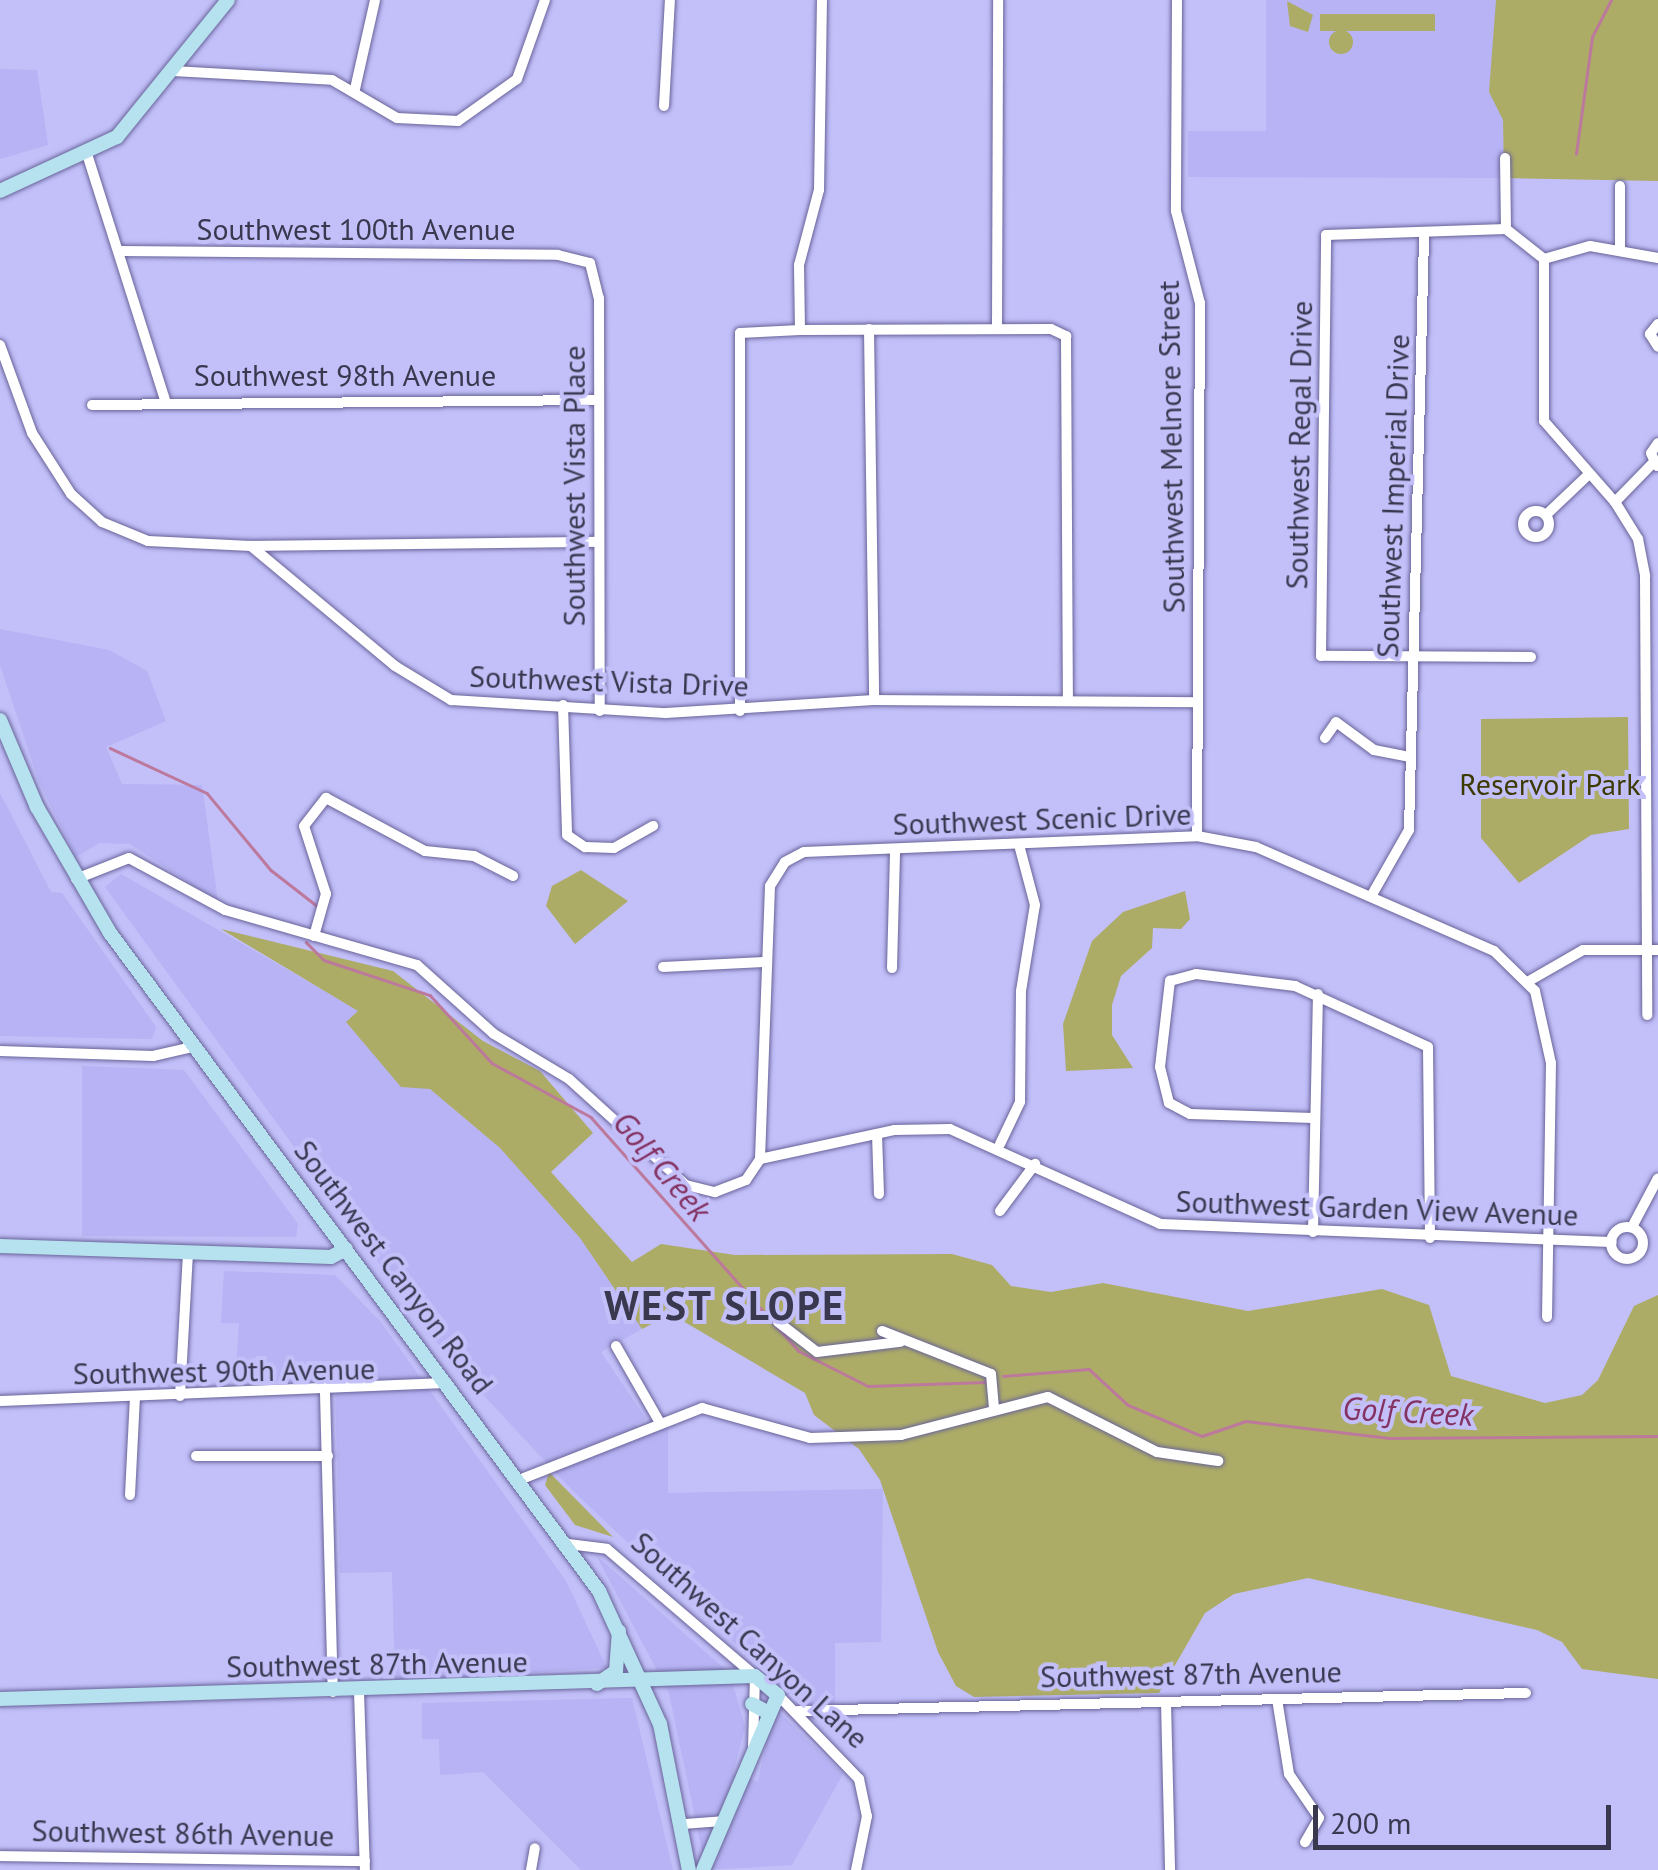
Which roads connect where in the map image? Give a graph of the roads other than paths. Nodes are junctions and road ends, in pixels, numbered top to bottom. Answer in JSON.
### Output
{"nodes":[{"id":1,"x":228,"y":0,"type":"edge"},
{"id":2,"x":375,"y":0,"type":"edge"},
{"id":3,"x":545,"y":0,"type":"edge"},
{"id":4,"x":670,"y":0,"type":"edge"},
{"id":5,"x":822,"y":0,"type":"edge"},
{"id":6,"x":998,"y":0,"type":"edge"},
{"id":7,"x":1177,"y":0,"type":"edge"},
{"id":8,"x":173,"y":71,"type":"junction"},
{"id":9,"x":355,"y":88,"type":"junction"},
{"id":10,"x":664,"y":106,"type":"dead end"},
{"id":11,"x":88,"y":154,"type":"junction"},
{"id":12,"x":1505,"y":158,"type":"dead end"},
{"id":13,"x":1620,"y":186,"type":"dead end"},
{"id":14,"x":0,"y":191,"type":"edge"},
{"id":15,"x":1506,"y":228,"type":"junction"},
{"id":16,"x":1424,"y":236,"type":"junction"},
{"id":17,"x":1620,"y":249,"type":"junction"},
{"id":18,"x":120,"y":252,"type":"junction"},
{"id":19,"x":1658,"y":258,"type":"edge"},
{"id":20,"x":1544,"y":259,"type":"junction"},
{"id":21,"x":590,"y":263,"type":"joint"},
{"id":22,"x":1658,"y":324,"type":"edge"},
{"id":23,"x":997,"y":328,"type":"junction"},
{"id":24,"x":869,"y":329,"type":"junction"},
{"id":25,"x":800,"y":330,"type":"junction"},
{"id":26,"x":0,"y":345,"type":"edge"},
{"id":27,"x":1658,"y":347,"type":"edge"},
{"id":28,"x":164,"y":400,"type":"junction"},
{"id":29,"x":599,"y":400,"type":"junction"},
{"id":30,"x":92,"y":405,"type":"dead end"},
{"id":31,"x":1658,"y":443,"type":"edge"},
{"id":32,"x":1656,"y":464,"type":"edge"},
{"id":33,"x":1586,"y":477,"type":"junction"},
{"id":34,"x":1615,"y":502,"type":"junction"},
{"id":35,"x":1546,"y":515,"type":"dead end"},
{"id":36,"x":599,"y":542,"type":"junction"},
{"id":37,"x":251,"y":546,"type":"junction"},
{"id":38,"x":1531,"y":656,"type":"dead end"},
{"id":39,"x":1413,"y":658,"type":"junction"},
{"id":40,"x":874,"y":700,"type":"junction"},
{"id":41,"x":1068,"y":700,"type":"junction"},
{"id":42,"x":1198,"y":702,"type":"junction"},
{"id":43,"x":562,"y":705,"type":"junction"},
{"id":44,"x":600,"y":710,"type":"junction"},
{"id":45,"x":740,"y":711,"type":"junction"},
{"id":46,"x":0,"y":720,"type":"edge"},
{"id":47,"x":1325,"y":738,"type":"dead end"},
{"id":48,"x":1410,"y":757,"type":"junction"},
{"id":49,"x":653,"y":826,"type":"dead end"},
{"id":50,"x":1197,"y":836,"type":"junction"},
{"id":51,"x":1019,"y":845,"type":"junction"},
{"id":52,"x":895,"y":850,"type":"junction"},
{"id":53,"x":513,"y":876,"type":"dead end"},
{"id":54,"x":76,"y":879,"type":"junction"},
{"id":55,"x":1372,"y":893,"type":"junction"},
{"id":56,"x":314,"y":936,"type":"junction"},
{"id":57,"x":1652,"y":950,"type":"edge"},
{"id":58,"x":764,"y":962,"type":"junction"},
{"id":59,"x":663,"y":967,"type":"dead end"},
{"id":60,"x":892,"y":968,"type":"dead end"},
{"id":61,"x":1529,"y":982,"type":"junction"},
{"id":62,"x":1318,"y":994,"type":"junction"},
{"id":63,"x":1647,"y":1015,"type":"dead end"},
{"id":64,"x":193,"y":1048,"type":"junction"},
{"id":65,"x":0,"y":1051,"type":"edge"},
{"id":66,"x":1313,"y":1118,"type":"junction"},
{"id":67,"x":877,"y":1134,"type":"junction"},
{"id":68,"x":1000,"y":1144,"type":"junction"},
{"id":69,"x":760,"y":1159,"type":"junction"},
{"id":70,"x":1035,"y":1164,"type":"junction"},
{"id":71,"x":1658,"y":1178,"type":"edge"},
{"id":72,"x":878,"y":1194,"type":"dead end"},
{"id":73,"x":1000,"y":1211,"type":"dead end"},
{"id":74,"x":1632,"y":1227,"type":"junction"},
{"id":75,"x":1313,"y":1232,"type":"junction"},
{"id":76,"x":1430,"y":1238,"type":"junction"},
{"id":77,"x":1548,"y":1242,"type":"junction"},
{"id":78,"x":1612,"y":1242,"type":"junction"},
{"id":79,"x":0,"y":1246,"type":"edge"},
{"id":80,"x":346,"y":1249,"type":"junction"},
{"id":81,"x":188,"y":1253,"type":"junction"},
{"id":82,"x":1547,"y":1318,"type":"dead end"},
{"id":83,"x":778,"y":1322,"type":"dead end"},
{"id":84,"x":882,"y":1330,"type":"dead end"},
{"id":85,"x":901,"y":1342,"type":"junction"},
{"id":86,"x":616,"y":1346,"type":"dead end"},
{"id":87,"x":447,"y":1384,"type":"junction"},
{"id":88,"x":325,"y":1393,"type":"junction"},
{"id":89,"x":180,"y":1396,"type":"junction"},
{"id":90,"x":134,"y":1397,"type":"junction"},
{"id":91,"x":0,"y":1401,"type":"edge"},
{"id":92,"x":994,"y":1407,"type":"junction"},
{"id":93,"x":659,"y":1421,"type":"junction"},
{"id":94,"x":196,"y":1456,"type":"dead end"},
{"id":95,"x":328,"y":1456,"type":"junction"},
{"id":96,"x":1218,"y":1461,"type":"dead end"},
{"id":97,"x":520,"y":1480,"type":"junction"},
{"id":98,"x":130,"y":1495,"type":"dead end"},
{"id":99,"x":568,"y":1544,"type":"junction"},
{"id":100,"x":618,"y":1625,"type":"junction"},
{"id":101,"x":755,"y":1676,"type":"junction"},
{"id":102,"x":645,"y":1683,"type":"junction"},
{"id":103,"x":590,"y":1687,"type":"junction"},
{"id":104,"x":333,"y":1692,"type":"junction"},
{"id":105,"x":360,"y":1692,"type":"junction"},
{"id":106,"x":1526,"y":1693,"type":"dead end"},
{"id":107,"x":778,"y":1695,"type":"junction"},
{"id":108,"x":0,"y":1699,"type":"edge"},
{"id":109,"x":1277,"y":1699,"type":"junction"},
{"id":110,"x":1166,"y":1702,"type":"junction"},
{"id":111,"x":752,"y":1704,"type":"junction"},
{"id":112,"x":798,"y":1711,"type":"junction"},
{"id":113,"x":766,"y":1712,"type":"junction"},
{"id":114,"x":753,"y":1748,"type":"junction"},
{"id":115,"x":725,"y":1820,"type":"junction"},
{"id":116,"x":684,"y":1824,"type":"junction"},
{"id":117,"x":1305,"y":1842,"type":"dead end"},
{"id":118,"x":535,"y":1848,"type":"dead end"},
{"id":119,"x":0,"y":1856,"type":"edge"},
{"id":120,"x":365,"y":1865,"type":"edge"},
{"id":121,"x":530,"y":1870,"type":"edge"},
{"id":122,"x":689,"y":1870,"type":"edge"},
{"id":123,"x":703,"y":1870,"type":"edge"},
{"id":124,"x":856,"y":1870,"type":"edge"},
{"id":125,"x":1170,"y":1870,"type":"edge"}],
"edges":[{"from":1,"to":8,"type":"main road"},
{"from":2,"to":9,"type":"street"},
{"from":3,"to":9,"type":"street"},
{"from":4,"to":10,"type":"street"},
{"from":5,"to":25,"type":"street"},
{"from":6,"to":23,"type":"street"},
{"from":7,"to":42,"type":"street","name":"Southwest Melnore Street"},
{"from":8,"to":9,"type":"street"},
{"from":8,"to":11,"type":"main road"},
{"from":11,"to":14,"type":"main road"},
{"from":11,"to":18,"type":"street"},
{"from":12,"to":15,"type":"street"},
{"from":13,"to":17,"type":"street"},
{"from":15,"to":16,"type":"street"},
{"from":15,"to":20,"type":"street"},
{"from":16,"to":39,"type":"street","name":"Southwest Imperial Drive"},
{"from":16,"to":39,"type":"street","name":"Southwest Regal Drive"},
{"from":17,"to":19,"type":"street"},
{"from":17,"to":20,"type":"street"},
{"from":18,"to":21,"type":"street","name":"Southwest 100th Avenue"},
{"from":18,"to":28,"type":"street"},
{"from":20,"to":33,"type":"street"},
{"from":21,"to":29,"type":"street","name":"Southwest Vista Place"},
{"from":22,"to":27,"type":"street"},
{"from":23,"to":24,"type":"street"},
{"from":23,"to":41,"type":"street"},
{"from":24,"to":25,"type":"street"},
{"from":24,"to":40,"type":"street"},
{"from":25,"to":45,"type":"street"},
{"from":26,"to":37,"type":"street"},
{"from":28,"to":29,"type":"street","name":"Southwest 98th Avenue"},
{"from":28,"to":30,"type":"street","name":"Southwest 98th Avenue"},
{"from":29,"to":36,"type":"street","name":"Southwest Vista Place"},
{"from":31,"to":32,"type":"street"},
{"from":32,"to":34,"type":"street"},
{"from":33,"to":34,"type":"street"},
{"from":33,"to":35,"type":"street"},
{"from":34,"to":57,"type":"street"},
{"from":36,"to":37,"type":"street"},
{"from":36,"to":44,"type":"street","name":"Southwest Vista Place"},
{"from":37,"to":43,"type":"street","name":"Southwest Vista Drive"},
{"from":38,"to":39,"type":"street"},
{"from":39,"to":48,"type":"street","name":"Southwest Imperial Drive"},
{"from":40,"to":41,"type":"street","name":"Southwest Vista Drive"},
{"from":40,"to":45,"type":"street","name":"Southwest Vista Drive"},
{"from":41,"to":42,"type":"street","name":"Southwest Vista Drive"},
{"from":42,"to":50,"type":"street","name":"Southwest Melnore Street"},
{"from":43,"to":44,"type":"street","name":"Southwest Vista Drive"},
{"from":43,"to":49,"type":"street"},
{"from":44,"to":45,"type":"street","name":"Southwest Vista Drive"},
{"from":46,"to":54,"type":"main road","name":"Southwest Canyon Road"},
{"from":47,"to":48,"type":"street"},
{"from":48,"to":55,"type":"street","name":"Southwest Imperial Drive"},
{"from":50,"to":51,"type":"street","name":"Southwest Scenic Drive"},
{"from":50,"to":55,"type":"street","name":"Southwest Scenic Drive"},
{"from":51,"to":52,"type":"street","name":"Southwest Scenic Drive"},
{"from":51,"to":68,"type":"street"},
{"from":52,"to":58,"type":"street","name":"Southwest Scenic Drive"},
{"from":52,"to":60,"type":"street"},
{"from":53,"to":56,"type":"street"},
{"from":54,"to":56,"type":"street","name":"Southwest Garden View Avenue"},
{"from":54,"to":64,"type":"main road","name":"Southwest Canyon Road"},
{"from":55,"to":61,"type":"street","name":"Southwest Scenic Drive"},
{"from":56,"to":69,"type":"street","name":"Southwest Garden View Avenue"},
{"from":57,"to":61,"type":"street"},
{"from":57,"to":63,"type":"street"},
{"from":58,"to":59,"type":"street"},
{"from":58,"to":69,"type":"street","name":"Southwest Scenic Drive"},
{"from":61,"to":77,"type":"street","name":"Southwest Scenic Drive"},
{"from":62,"to":66,"type":"street"},
{"from":62,"to":66,"type":"street"},
{"from":62,"to":76,"type":"street"},
{"from":64,"to":65,"type":"street"},
{"from":64,"to":80,"type":"main road","name":"Southwest Canyon Road"},
{"from":66,"to":75,"type":"street"},
{"from":67,"to":68,"type":"street","name":"Southwest Garden View Avenue"},
{"from":67,"to":69,"type":"street","name":"Southwest Garden View Avenue"},
{"from":67,"to":72,"type":"street"},
{"from":68,"to":70,"type":"street","name":"Southwest Garden View Avenue"},
{"from":70,"to":73,"type":"street"},
{"from":70,"to":75,"type":"street","name":"Southwest Garden View Avenue"},
{"from":71,"to":74,"type":"street"},
{"from":74,"to":78,"type":"street","name":"Southwest Garden View Avenue"},
{"from":74,"to":78,"type":"street","name":"Southwest Garden View Avenue"},
{"from":75,"to":76,"type":"street","name":"Southwest Garden View Avenue"},
{"from":76,"to":77,"type":"street","name":"Southwest Garden View Avenue"},
{"from":77,"to":78,"type":"street","name":"Southwest Garden View Avenue"},
{"from":77,"to":82,"type":"street","name":"Southwest Scenic Drive"},
{"from":79,"to":81,"type":"main road"},
{"from":80,"to":81,"type":"main road"},
{"from":80,"to":87,"type":"main road","name":"Southwest Canyon Road"},
{"from":81,"to":89,"type":"street"},
{"from":83,"to":85,"type":"street"},
{"from":84,"to":85,"type":"street"},
{"from":85,"to":92,"type":"street"},
{"from":86,"to":93,"type":"street"},
{"from":87,"to":88,"type":"street","name":"Southwest 90th Avenue"},
{"from":87,"to":97,"type":"main road","name":"Southwest Canyon Road"},
{"from":88,"to":89,"type":"street","name":"Southwest 90th Avenue"},
{"from":88,"to":95,"type":"street"},
{"from":89,"to":90,"type":"street","name":"Southwest 90th Avenue"},
{"from":90,"to":91,"type":"street","name":"Southwest 90th Avenue"},
{"from":90,"to":98,"type":"street"},
{"from":92,"to":93,"type":"street"},
{"from":92,"to":96,"type":"street"},
{"from":93,"to":97,"type":"street"},
{"from":94,"to":95,"type":"street"},
{"from":95,"to":104,"type":"street"},
{"from":97,"to":99,"type":"main road","name":"Southwest Canyon Road"},
{"from":99,"to":100,"type":"main road","name":"Southwest Canyon Road"},
{"from":99,"to":101,"type":"street","name":"Southwest Canyon Lane"},
{"from":100,"to":102,"type":"main road","name":"Southwest Canyon Road"},
{"from":100,"to":103,"type":"main road"},
{"from":101,"to":102,"type":"main road","name":"Southwest 87th Avenue"},
{"from":101,"to":107,"type":"main road","name":"Southwest Canyon Lane"},
{"from":101,"to":111,"type":"street"},
{"from":102,"to":103,"type":"main road","name":"Southwest 87th Avenue"},
{"from":102,"to":116,"type":"main road","name":"Southwest Canyon Road"},
{"from":103,"to":105,"type":"main road","name":"Southwest 87th Avenue"},
{"from":104,"to":105,"type":"main road","name":"Southwest 87th Avenue"},
{"from":104,"to":108,"type":"main road","name":"Southwest 87th Avenue"},
{"from":105,"to":120,"type":"street"},
{"from":106,"to":109,"type":"street","name":"Southwest 87th Avenue"},
{"from":107,"to":112,"type":"street","name":"Southwest Canyon Lane"},
{"from":107,"to":113,"type":"main road"},
{"from":109,"to":110,"type":"street","name":"Southwest 87th Avenue"},
{"from":109,"to":117,"type":"street"},
{"from":110,"to":112,"type":"street","name":"Southwest 87th Avenue"},
{"from":110,"to":125,"type":"street"},
{"from":111,"to":113,"type":"main road"},
{"from":111,"to":114,"type":"street"},
{"from":112,"to":124,"type":"street","name":"Southwest Canyon Lane"},
{"from":113,"to":114,"type":"main road"},
{"from":114,"to":115,"type":"main road"},
{"from":115,"to":116,"type":"street"},
{"from":115,"to":123,"type":"main road"},
{"from":116,"to":122,"type":"main road","name":"Southwest Canyon Road"},
{"from":118,"to":121,"type":"street"},
{"from":119,"to":120,"type":"street","name":"Southwest 86th Avenue"}]}
